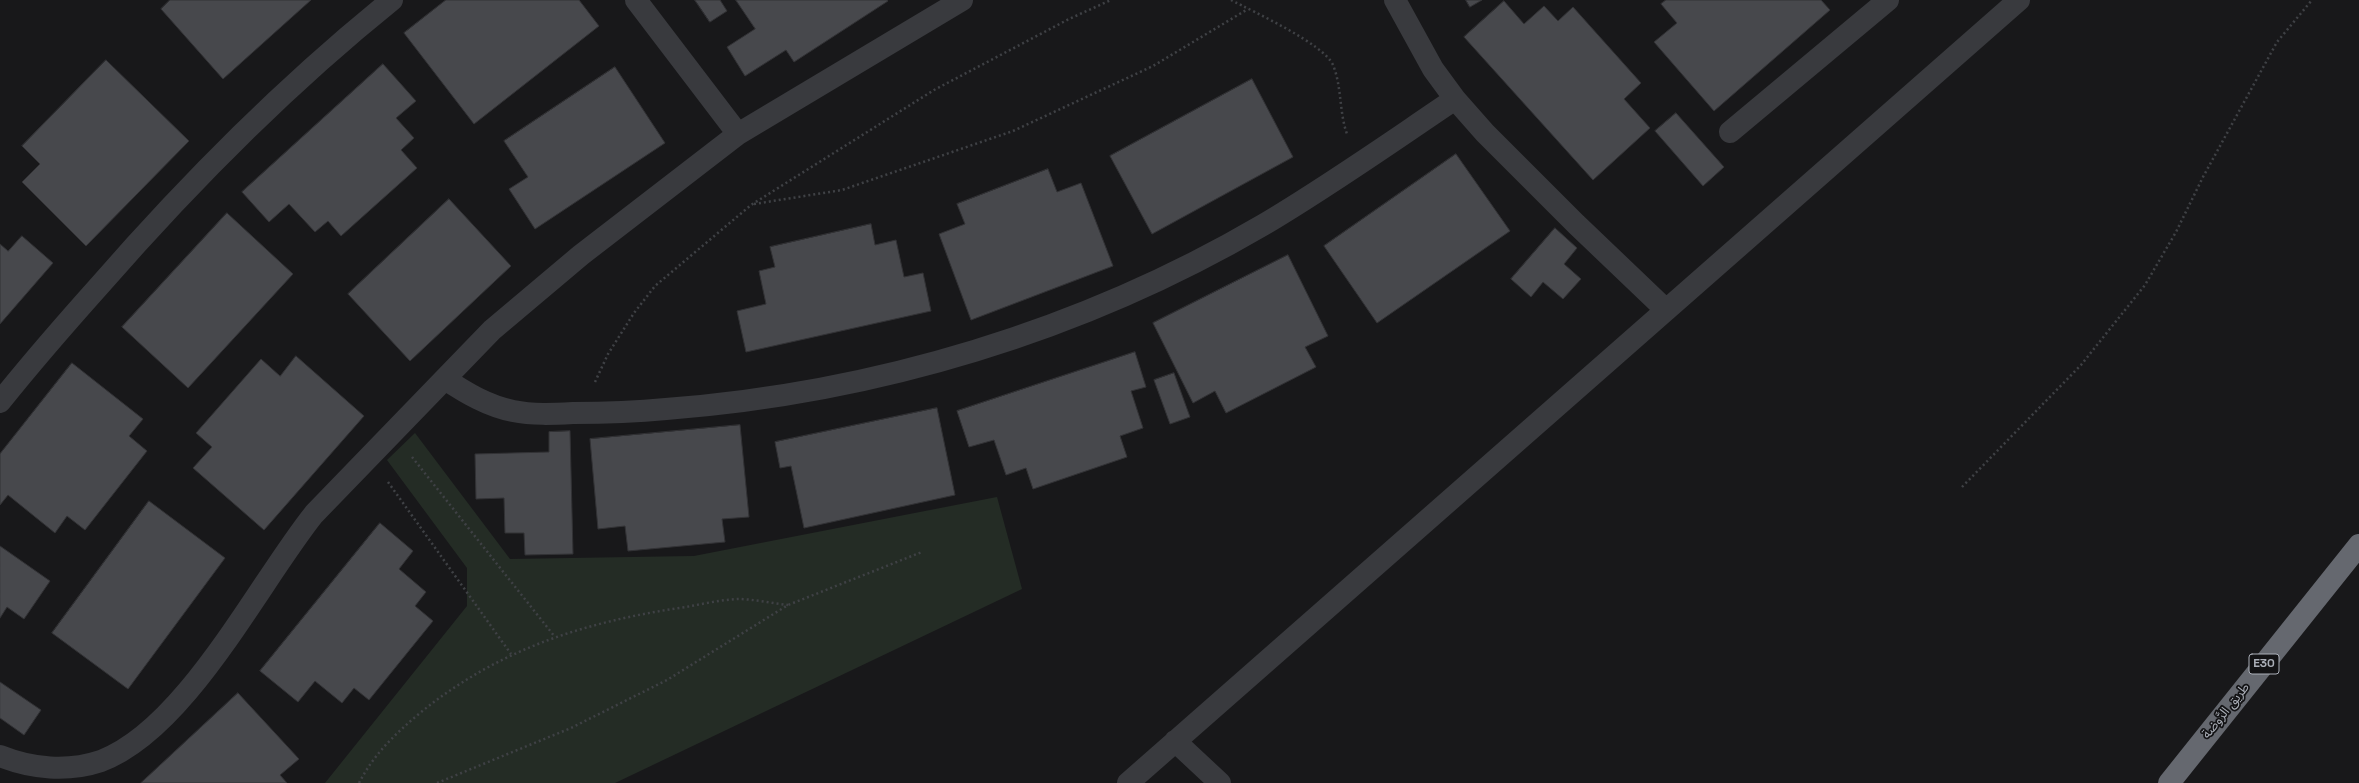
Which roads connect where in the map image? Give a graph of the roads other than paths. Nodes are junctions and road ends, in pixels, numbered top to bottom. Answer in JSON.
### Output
{"nodes":[{"id":1,"x":392,"y":0,"type":"edge"},
{"id":2,"x":636,"y":0,"type":"edge"},
{"id":3,"x":962,"y":0,"type":"edge"},
{"id":4,"x":1395,"y":0,"type":"edge"},
{"id":5,"x":1888,"y":0,"type":"edge"},
{"id":6,"x":2019,"y":0,"type":"edge"},
{"id":7,"x":1455,"y":99,"type":"junction"},
{"id":8,"x":1730,"y":132,"type":"dead end"},
{"id":9,"x":738,"y":134,"type":"junction"},
{"id":10,"x":1666,"y":310,"type":"junction"},
{"id":11,"x":445,"y":379,"type":"junction"},
{"id":12,"x":0,"y":402,"type":"edge"},
{"id":13,"x":2359,"y":545,"type":"edge"},
{"id":14,"x":1175,"y":742,"type":"junction"},
{"id":15,"x":0,"y":756,"type":"edge"},
{"id":16,"x":1128,"y":783,"type":"edge"},
{"id":17,"x":1220,"y":783,"type":"edge"},
{"id":18,"x":2168,"y":783,"type":"edge"}],
"edges":[{"from":1,"to":12,"type":"street"},
{"from":2,"to":9,"type":"street"},
{"from":3,"to":9,"type":"street"},
{"from":4,"to":7,"type":"street"},
{"from":5,"to":8,"type":"street"},
{"from":6,"to":10,"type":"street"},
{"from":7,"to":10,"type":"street"},
{"from":7,"to":11,"type":"street"},
{"from":9,"to":11,"type":"street"},
{"from":10,"to":14,"type":"street"},
{"from":11,"to":15,"type":"street"},
{"from":13,"to":18,"type":"highway","name":"طريق الرَّوضة","number":"E30"},
{"from":14,"to":16,"type":"street"},
{"from":14,"to":17,"type":"street"}]}
